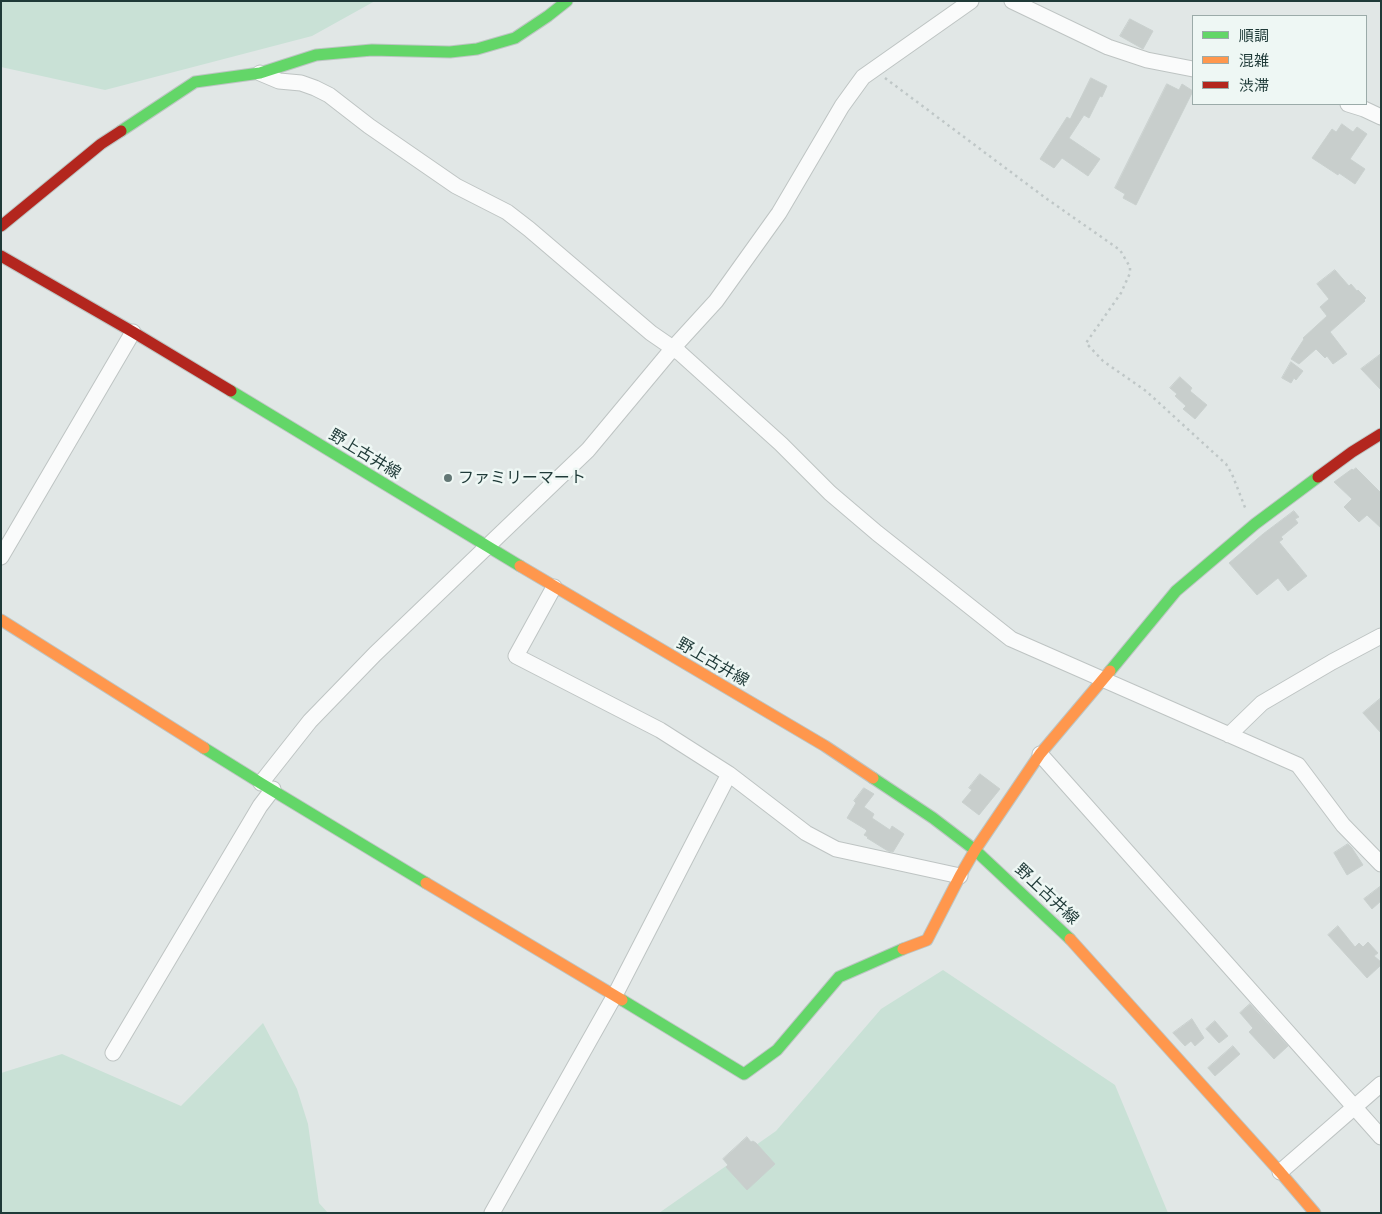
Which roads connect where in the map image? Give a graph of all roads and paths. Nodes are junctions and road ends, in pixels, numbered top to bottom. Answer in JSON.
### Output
{"nodes":[{"id":1,"x":567,"y":1,"type":"edge"},
{"id":2,"x":971,"y":1,"type":"edge"},
{"id":3,"x":1012,"y":1,"type":"edge"},
{"id":4,"x":875,"y":68,"type":"junction"},
{"id":5,"x":1192,"y":69,"type":"edge"},
{"id":6,"x":260,"y":73,"type":"junction"},
{"id":7,"x":1351,"y":105,"type":"edge"},
{"id":8,"x":1381,"y":117,"type":"edge"},
{"id":9,"x":1,"y":226,"type":"edge"},
{"id":10,"x":1,"y":256,"type":"edge"},
{"id":11,"x":133,"y":332,"type":"junction"},
{"id":12,"x":673,"y":348,"type":"junction"},
{"id":13,"x":1381,"y":434,"type":"edge"},
{"id":14,"x":1255,"y":524,"type":"junction"},
{"id":15,"x":487,"y":547,"type":"junction"},
{"id":16,"x":1,"y":558,"type":"edge"},
{"id":17,"x":554,"y":587,"type":"junction"},
{"id":18,"x":1,"y":620,"type":"edge"},
{"id":19,"x":1381,"y":636,"type":"edge"},
{"id":20,"x":1103,"y":680,"type":"junction"},
{"id":21,"x":1229,"y":735,"type":"junction"},
{"id":22,"x":1040,"y":754,"type":"junction"},
{"id":23,"x":729,"y":774,"type":"junction"},
{"id":24,"x":267,"y":786,"type":"junction"},
{"id":25,"x":975,"y":850,"type":"junction"},
{"id":26,"x":1381,"y":864,"type":"edge"},
{"id":27,"x":960,"y":876,"type":"junction"},
{"id":28,"x":615,"y":995,"type":"junction"},
{"id":29,"x":114,"y":1053,"type":"dead end"},
{"id":30,"x":1381,"y":1084,"type":"edge"},
{"id":31,"x":1354,"y":1107,"type":"junction"},
{"id":32,"x":1381,"y":1138,"type":"edge"},
{"id":33,"x":1280,"y":1172,"type":"junction"},
{"id":34,"x":492,"y":1213,"type":"edge"},
{"id":35,"x":1315,"y":1213,"type":"edge"}],
"edges":[{"from":1,"to":6,"type":"street"},
{"from":2,"to":4,"type":"street"},
{"from":3,"to":5,"type":"street"},
{"from":4,"to":12,"type":"street"},
{"from":4,"to":14,"type":"path"},
{"from":6,"to":9,"type":"street"},
{"from":6,"to":12,"type":"street"},
{"from":7,"to":8,"type":"street"},
{"from":10,"to":11,"type":"street","name":"野上古井線"},
{"from":11,"to":15,"type":"street","name":"野上古井線"},
{"from":11,"to":16,"type":"street"},
{"from":12,"to":15,"type":"street"},
{"from":12,"to":20,"type":"street"},
{"from":13,"to":14,"type":"street"},
{"from":14,"to":20,"type":"street"},
{"from":15,"to":17,"type":"street","name":"野上古井線"},
{"from":15,"to":24,"type":"street"},
{"from":17,"to":23,"type":"street"},
{"from":17,"to":25,"type":"street","name":"野上古井線"},
{"from":18,"to":24,"type":"street"},
{"from":19,"to":21,"type":"street"},
{"from":20,"to":21,"type":"street"},
{"from":20,"to":22,"type":"street"},
{"from":21,"to":26,"type":"street"},
{"from":22,"to":25,"type":"street"},
{"from":22,"to":31,"type":"street"},
{"from":23,"to":27,"type":"street"},
{"from":23,"to":28,"type":"street"},
{"from":24,"to":28,"type":"street"},
{"from":24,"to":29,"type":"street"},
{"from":25,"to":27,"type":"street"},
{"from":25,"to":33,"type":"street","name":"野上古井線"},
{"from":27,"to":28,"type":"street"},
{"from":28,"to":34,"type":"street"},
{"from":30,"to":31,"type":"street"},
{"from":31,"to":32,"type":"street"},
{"from":31,"to":33,"type":"street"},
{"from":33,"to":35,"type":"street","name":"野上古井線"}]}
